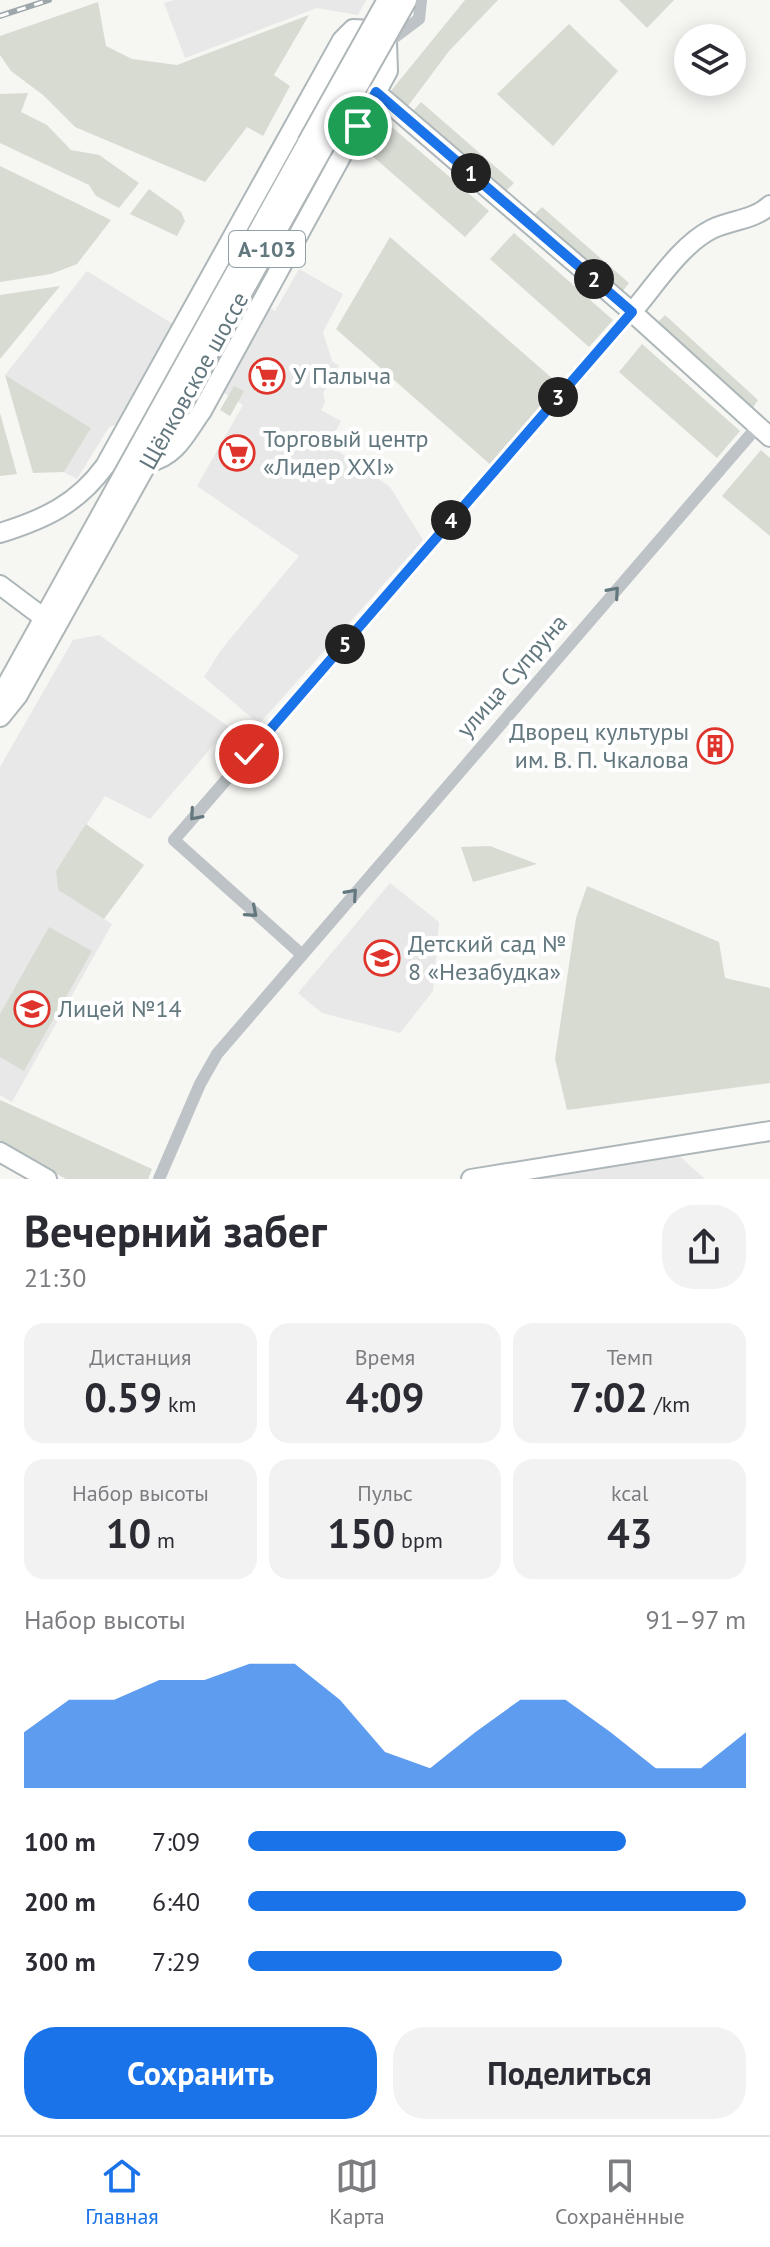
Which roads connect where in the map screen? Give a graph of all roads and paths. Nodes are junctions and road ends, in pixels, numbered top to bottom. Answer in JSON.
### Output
{"nodes":[{"id":1,"x":388,"y":0,"type":"edge"},
{"id":2,"x":406,"y":0,"type":"edge"},
{"id":3,"x":421,"y":0,"type":"edge"},
{"id":4,"x":387,"y":43,"type":"junction"},
{"id":5,"x":376,"y":92,"type":"junction"},
{"id":6,"x":314,"y":146,"type":"junction"},
{"id":7,"x":770,"y":205,"type":"edge"},
{"id":8,"x":632,"y":312,"type":"junction"},
{"id":9,"x":764,"y":432,"type":"edge"},
{"id":10,"x":149,"y":462,"type":"junction"},
{"id":11,"x":2,"y":532,"type":"edge"},
{"id":12,"x":62,"y":587,"type":"junction"},
{"id":13,"x":10,"y":594,"type":"edge"},
{"id":14,"x":52,"y":618,"type":"junction"},
{"id":15,"x":26,"y":650,"type":"junction"},
{"id":16,"x":0,"y":699,"type":"edge"},
{"id":17,"x":0,"y":716,"type":"edge"},
{"id":18,"x":300,"y":953,"type":"junction"},
{"id":19,"x":770,"y":1131,"type":"edge"},
{"id":20,"x":0,"y":1152,"type":"edge"},
{"id":21,"x":47,"y":1179,"type":"edge"},
{"id":22,"x":159,"y":1179,"type":"edge"},
{"id":23,"x":471,"y":1179,"type":"edge"}],
"edges":[{"from":1,"to":6,"type":"main road","name":"Щёлковское шоссе","number":"А-103","bridge":true},
{"from":2,"to":6,"type":"main road","name":"Щёлковское шоссе","number":"А-103","bridge":true},
{"from":3,"to":4,"type":"street"},
{"from":4,"to":5,"type":"street","number":"А-103"},
{"from":4,"to":11,"type":"street","number":"А-103"},
{"from":5,"to":8,"type":"street"},
{"from":5,"to":10,"type":"street","number":"А-103"},
{"from":6,"to":10,"type":"main road","name":"Щёлковское шоссе","number":"А-103"},
{"from":6,"to":12,"type":"main road","name":"Щёлковское шоссе","number":"А-103"},
{"from":7,"to":8,"type":"street"},
{"from":8,"to":9,"type":"street"},
{"from":8,"to":18,"type":"street","one_way":true},
{"from":18,"to":9,"type":"street","name":"улица Супруна","one_way":true},
{"from":10,"to":14,"type":"main road","name":"Щёлковское шоссе","number":"А-103"},
{"from":12,"to":13,"type":"street"},
{"from":12,"to":14,"type":"main road","name":"Щёлковское шоссе","number":"А-103"},
{"from":13,"to":14,"type":"street"},
{"from":13,"to":15,"type":"street"},
{"from":14,"to":15,"type":"main road","name":"Щёлковское шоссе","number":"А-103"},
{"from":14,"to":17,"type":"main road","name":"Щёлковское шоссе","number":"А-103"},
{"from":15,"to":16,"type":"main road","name":"Щёлковское шоссе","number":"А-103"},
{"from":18,"to":22,"type":"street","name":"улица Супруна"},
{"from":19,"to":23,"type":"street"},
{"from":20,"to":21,"type":"street"}]}
